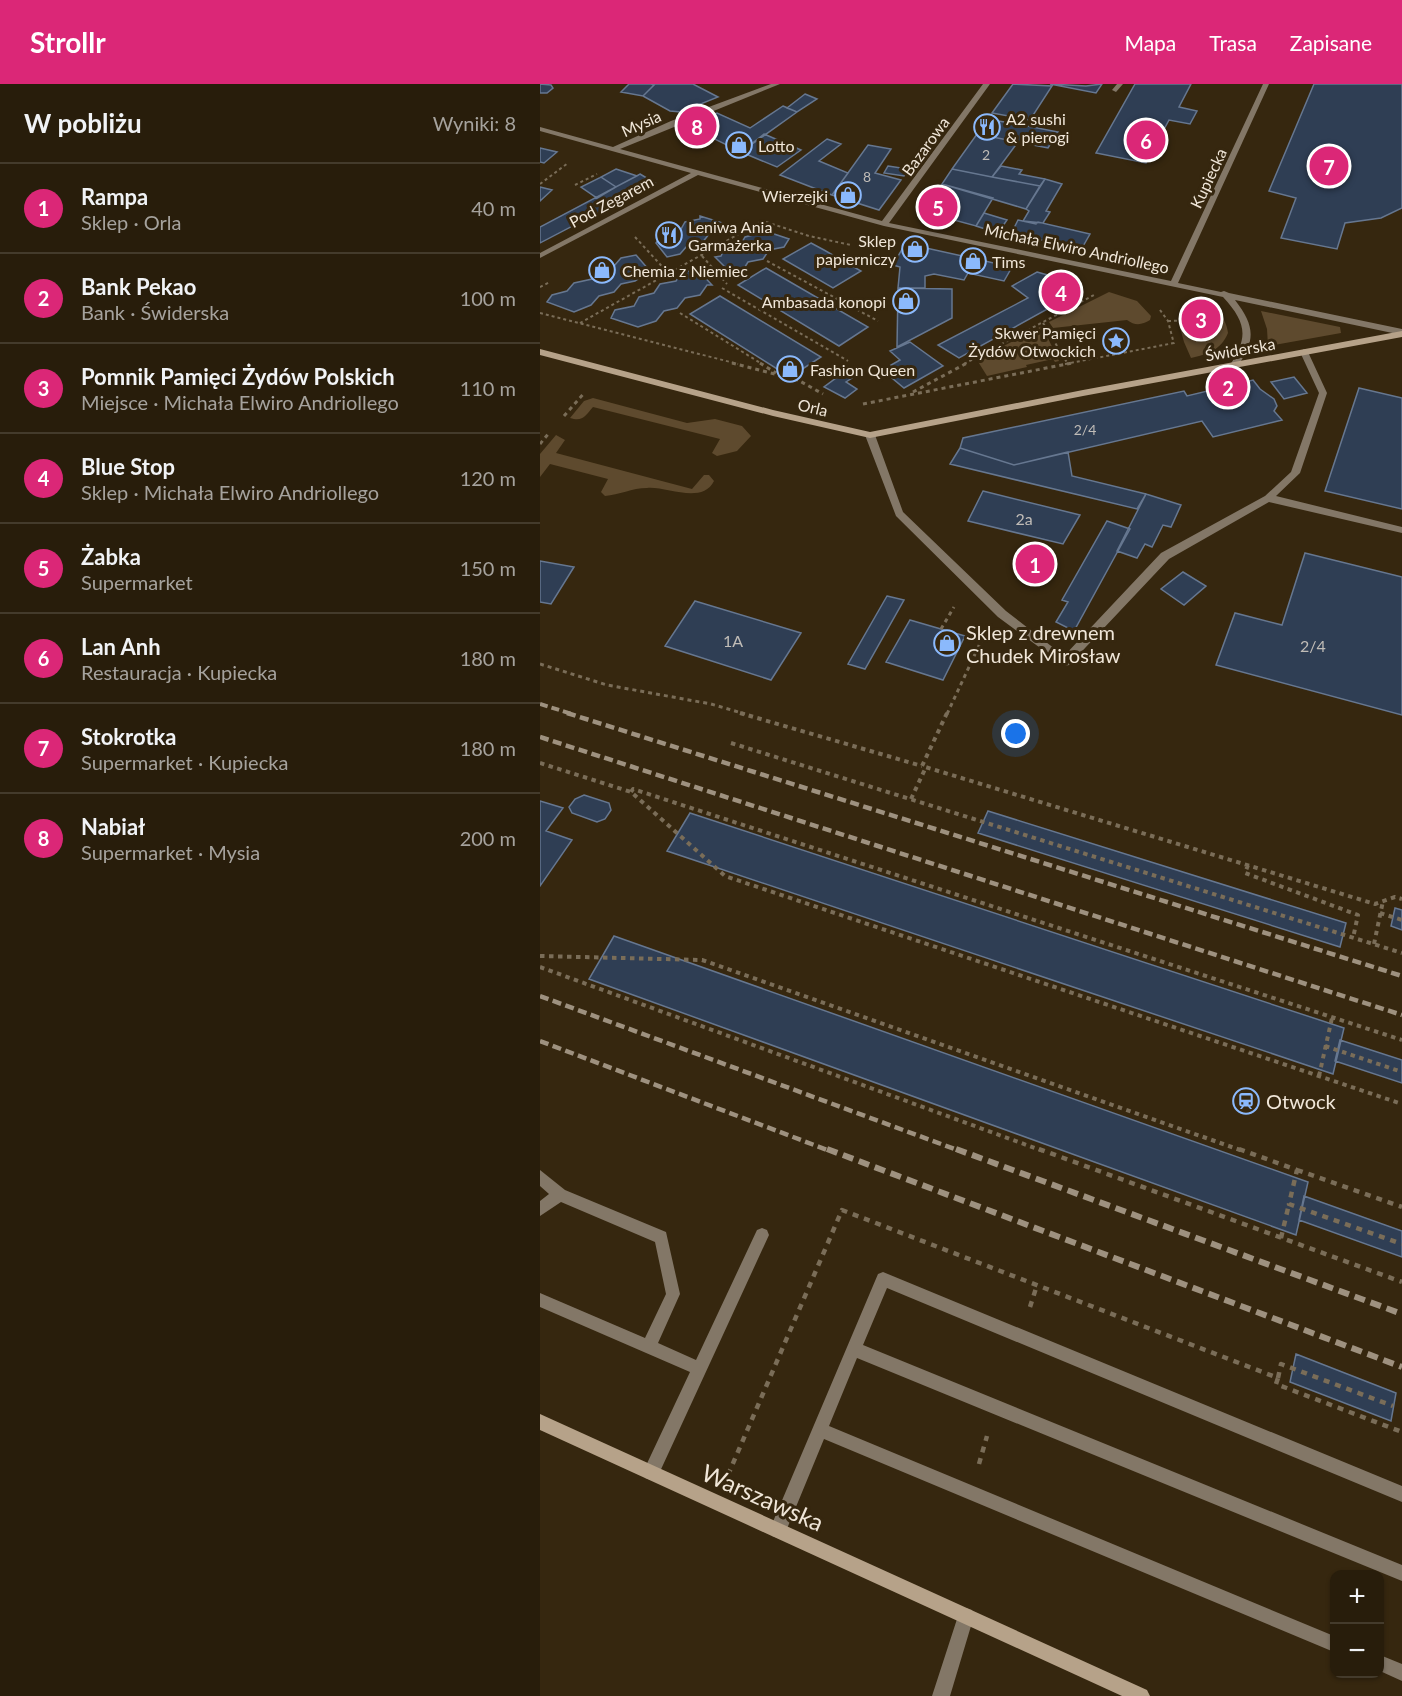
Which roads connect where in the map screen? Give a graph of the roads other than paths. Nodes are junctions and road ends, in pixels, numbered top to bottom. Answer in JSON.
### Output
{"nodes":[{"id":1,"x":777,"y":84,"type":"edge"},
{"id":2,"x":987,"y":84,"type":"edge"},
{"id":3,"x":1266,"y":84,"type":"edge"},
{"id":4,"x":540,"y":129,"type":"edge"},
{"id":5,"x":616,"y":148,"type":"junction"},
{"id":6,"x":696,"y":173,"type":"junction"},
{"id":7,"x":884,"y":224,"type":"junction"},
{"id":8,"x":540,"y":256,"type":"edge"},
{"id":9,"x":1174,"y":283,"type":"junction"},
{"id":10,"x":1224,"y":293,"type":"junction"},
{"id":11,"x":1402,"y":333,"type":"edge"},
{"id":12,"x":540,"y":352,"type":"edge"},
{"id":13,"x":1304,"y":352,"type":"junction"},
{"id":14,"x":1234,"y":365,"type":"junction"},
{"id":15,"x":1083,"y":393,"type":"joint"},
{"id":16,"x":870,"y":435,"type":"junction"},
{"id":17,"x":1268,"y":498,"type":"junction"},
{"id":18,"x":1402,"y":530,"type":"edge"},
{"id":19,"x":540,"y":1177,"type":"edge"},
{"id":20,"x":560,"y":1195,"type":"junction"},
{"id":21,"x":540,"y":1209,"type":"edge"},
{"id":22,"x":762,"y":1235,"type":"dead end"},
{"id":23,"x":540,"y":1300,"type":"edge"},
{"id":24,"x":648,"y":1347,"type":"junction"},
{"id":25,"x":854,"y":1349,"type":"junction"},
{"id":26,"x":700,"y":1370,"type":"junction"},
{"id":27,"x":540,"y":1422,"type":"edge"},
{"id":28,"x":820,"y":1430,"type":"junction"},
{"id":29,"x":651,"y":1472,"type":"junction"},
{"id":30,"x":1402,"y":1494,"type":"edge"},
{"id":31,"x":778,"y":1530,"type":"junction"},
{"id":32,"x":1402,"y":1573,"type":"edge"},
{"id":33,"x":966,"y":1616,"type":"junction"},
{"id":34,"x":1330,"y":1642,"type":"edge"},
{"id":35,"x":1384,"y":1665,"type":"edge"},
{"id":36,"x":1402,"y":1673,"type":"edge"},
{"id":37,"x":941,"y":1696,"type":"edge"},
{"id":38,"x":1141,"y":1696,"type":"edge"}],
"edges":[{"from":1,"to":5,"type":"street","name":"Mysia"},
{"from":2,"to":7,"type":"street","name":"Bazarowa"},
{"from":3,"to":9,"type":"street","name":"Kupiecka"},
{"from":4,"to":5,"type":"street","name":"Michała Elwiro Andriollego"},
{"from":5,"to":6,"type":"street","name":"Michała Elwiro Andriollego"},
{"from":6,"to":7,"type":"street","name":"Michała Elwiro Andriollego"},
{"from":6,"to":8,"type":"street","name":"Pod Zegarem"},
{"from":7,"to":9,"type":"street","name":"Michała Elwiro Andriollego"},
{"from":9,"to":10,"type":"street","name":"Michała Elwiro Andriollego"},
{"from":10,"to":11,"type":"street","name":"Michała Elwiro Andriollego"},
{"from":10,"to":14,"type":"street"},
{"from":11,"to":13,"type":"street","name":"Świderska"},
{"from":12,"to":16,"type":"street","name":"Orla"},
{"from":13,"to":14,"type":"street","name":"Świderska"},
{"from":13,"to":17,"type":"street"},
{"from":14,"to":15,"type":"street","name":"Świderska"},
{"from":15,"to":16,"type":"street","name":"Orla"},
{"from":16,"to":17,"type":"street"},
{"from":17,"to":18,"type":"street"},
{"from":19,"to":20,"type":"street"},
{"from":20,"to":21,"type":"street"},
{"from":20,"to":24,"type":"street"},
{"from":22,"to":26,"type":"street"},
{"from":23,"to":24,"type":"street"},
{"from":24,"to":26,"type":"street"},
{"from":25,"to":28,"type":"street"},
{"from":25,"to":30,"type":"street"},
{"from":25,"to":32,"type":"street"},
{"from":26,"to":29,"type":"street"},
{"from":27,"to":29,"type":"street","name":"Warszawska"},
{"from":28,"to":31,"type":"street"},
{"from":28,"to":34,"type":"street"},
{"from":29,"to":31,"type":"street","name":"Warszawska"},
{"from":31,"to":33,"type":"street","name":"Warszawska"},
{"from":33,"to":37,"type":"street"},
{"from":33,"to":38,"type":"street","name":"Warszawska"},
{"from":35,"to":36,"type":"street"}]}
